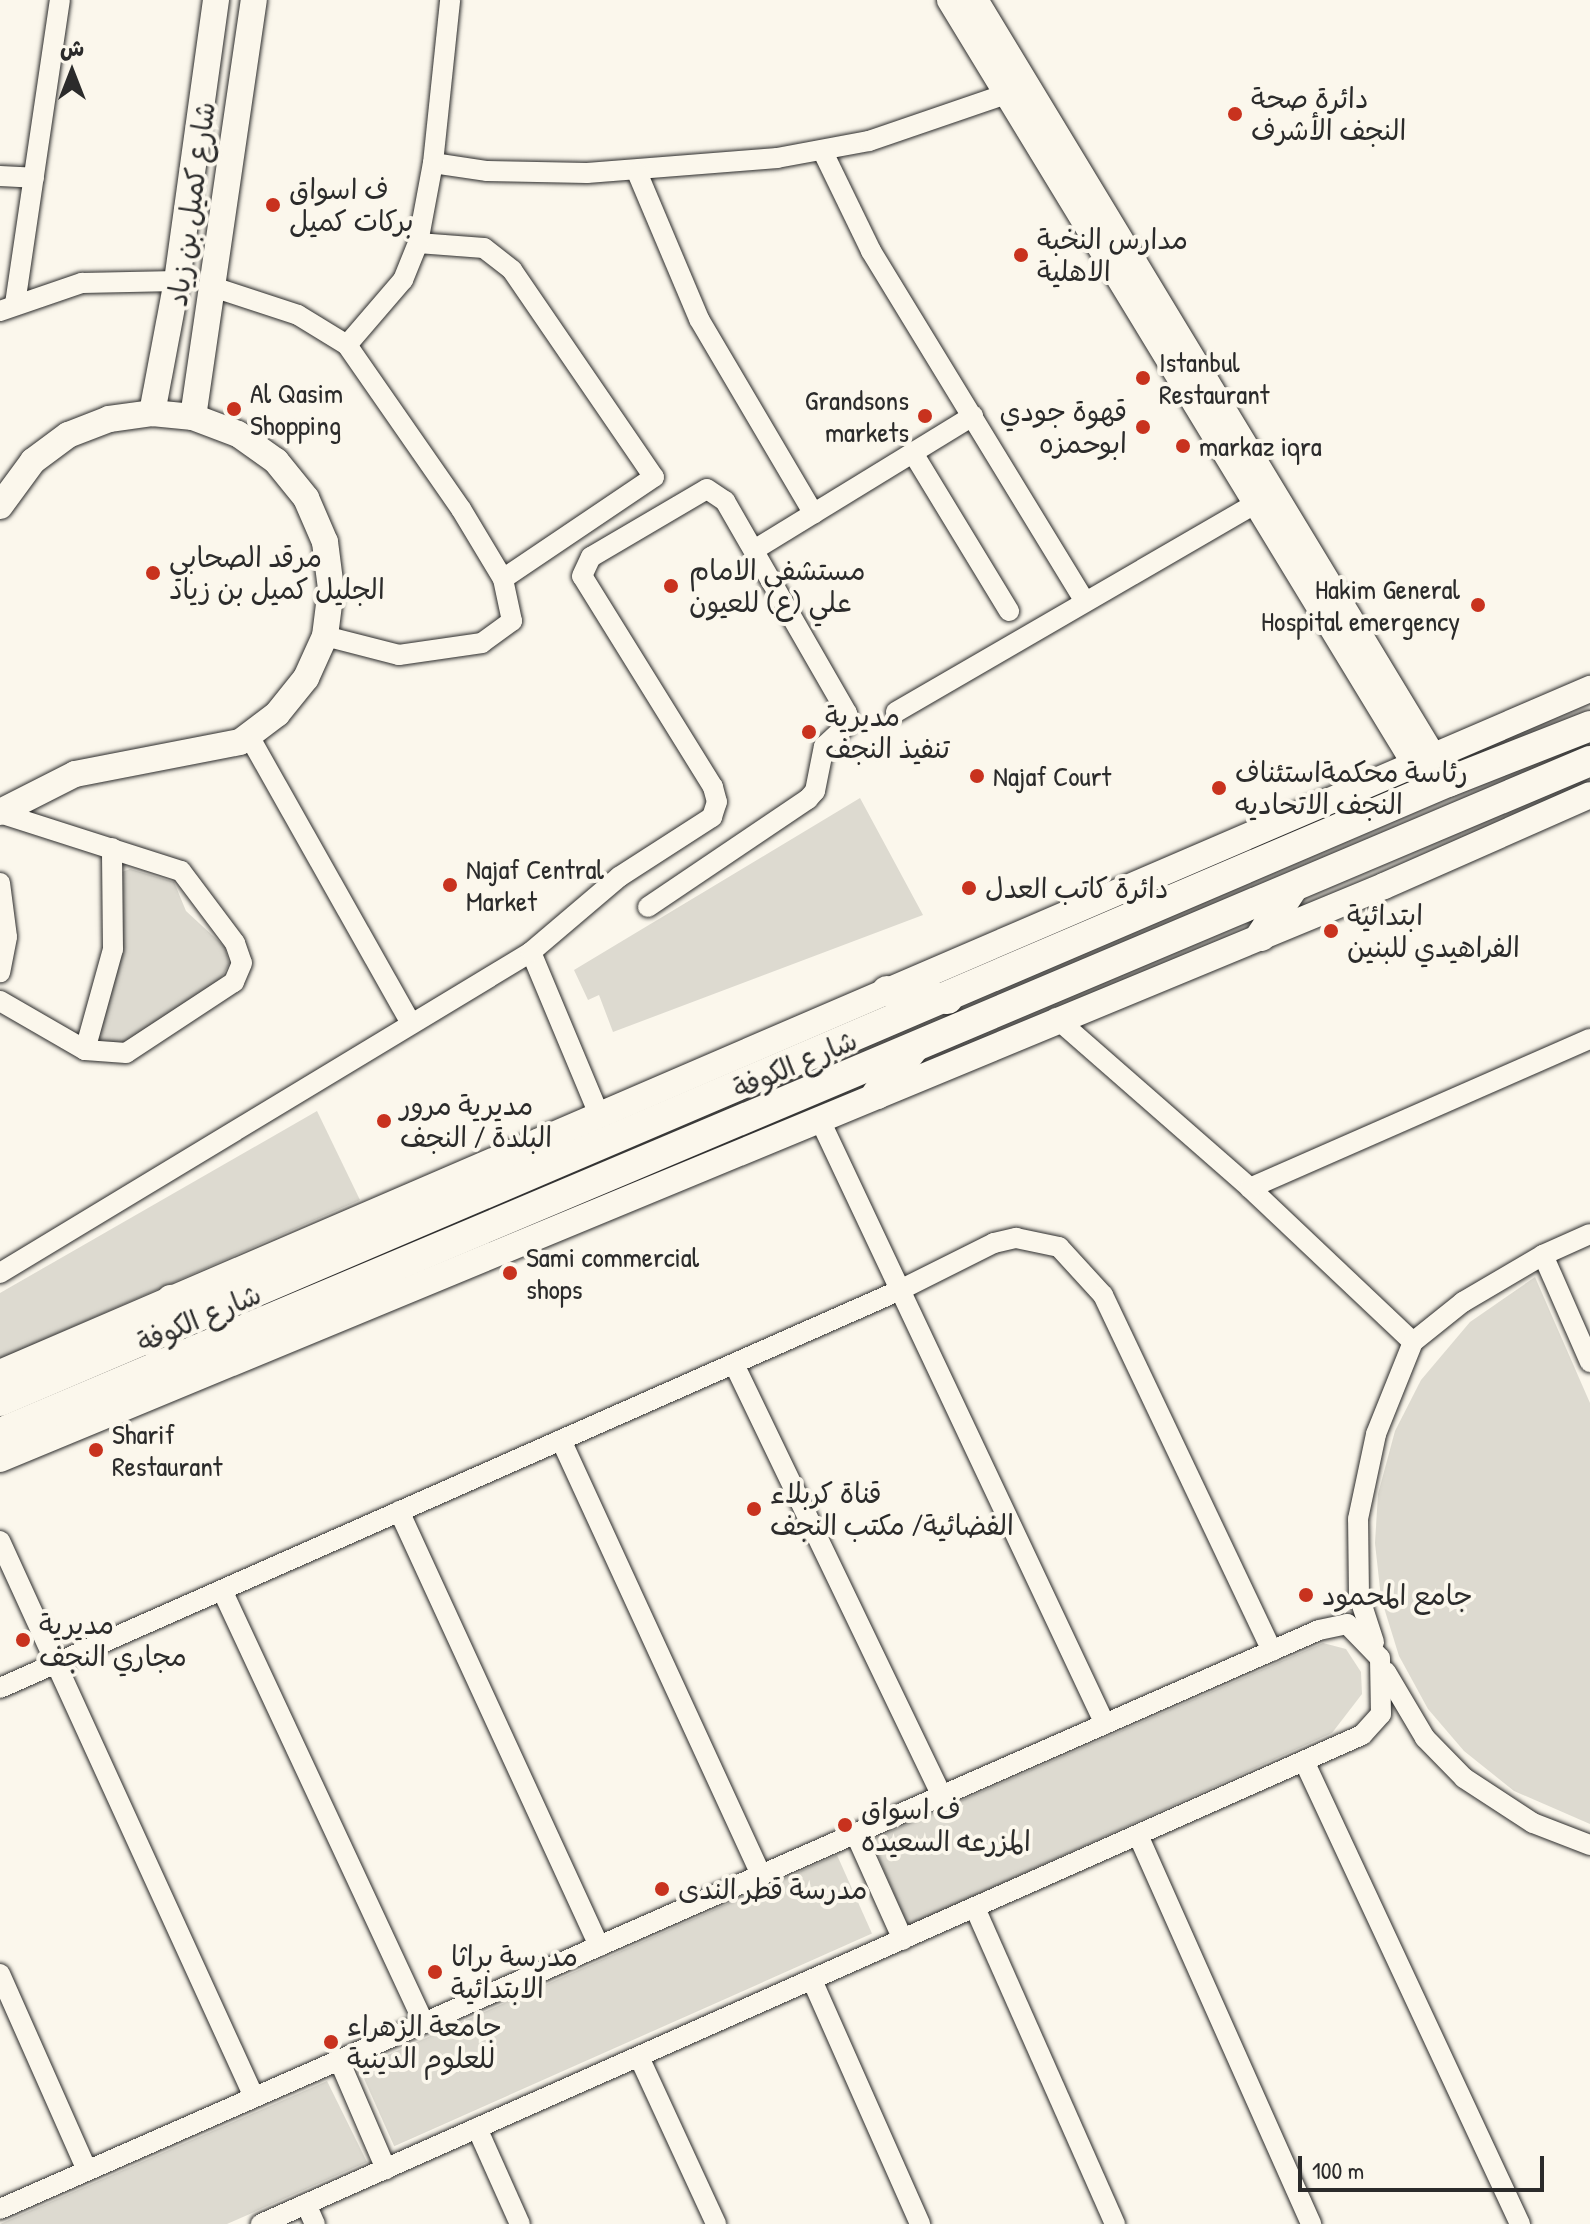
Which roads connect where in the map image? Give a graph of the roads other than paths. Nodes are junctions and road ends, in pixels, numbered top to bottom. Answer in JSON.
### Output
{"nodes":[{"id":1,"x":60,"y":0,"type":"edge"},
{"id":2,"x":216,"y":0,"type":"edge"},
{"id":3,"x":254,"y":0,"type":"edge"},
{"id":4,"x":450,"y":0,"type":"edge"},
{"id":5,"x":950,"y":0,"type":"edge"},
{"id":6,"x":975,"y":0,"type":"edge"},
{"id":7,"x":210,"y":44,"type":"junction"},
{"id":8,"x":988,"y":44,"type":"junction"},
{"id":9,"x":244,"y":54,"type":"junction"},
{"id":10,"x":1006,"y":94,"type":"junction"},
{"id":11,"x":201,"y":105,"type":"junction"},
{"id":12,"x":236,"y":114,"type":"junction"},
{"id":13,"x":823,"y":152,"type":"junction"},
{"id":14,"x":433,"y":163,"type":"junction"},
{"id":15,"x":637,"y":172,"type":"junction"},
{"id":16,"x":0,"y":176,"type":"edge"},
{"id":17,"x":34,"y":178,"type":"junction"},
{"id":18,"x":418,"y":243,"type":"junction"},
{"id":19,"x":177,"y":281,"type":"junction"},
{"id":20,"x":213,"y":287,"type":"junction"},
{"id":21,"x":7,"y":307,"type":"edge"},
{"id":22,"x":347,"y":345,"type":"junction"},
{"id":23,"x":152,"y":413,"type":"junction"},
{"id":24,"x":973,"y":416,"type":"junction"},
{"id":25,"x":193,"y":417,"type":"junction"},
{"id":26,"x":913,"y":453,"type":"junction"},
{"id":27,"x":1256,"y":503,"type":"junction"},
{"id":28,"x":0,"y":506,"type":"edge"},
{"id":29,"x":814,"y":514,"type":"junction"},
{"id":30,"x":754,"y":550,"type":"junction"},
{"id":31,"x":503,"y":579,"type":"junction"},
{"id":32,"x":1085,"y":601,"type":"junction"},
{"id":33,"x":1009,"y":611,"type":"dead end"},
{"id":34,"x":325,"y":636,"type":"junction"},
{"id":35,"x":1590,"y":689,"type":"edge"},
{"id":36,"x":896,"y":712,"type":"dead end"},
{"id":37,"x":1590,"y":726,"type":"edge"},
{"id":38,"x":249,"y":736,"type":"junction"},
{"id":39,"x":1423,"y":760,"type":"junction"},
{"id":40,"x":1590,"y":761,"type":"edge"},
{"id":41,"x":1590,"y":795,"type":"edge"},
{"id":42,"x":0,"y":813,"type":"edge"},
{"id":43,"x":112,"y":848,"type":"junction"},
{"id":44,"x":0,"y":883,"type":"edge"},
{"id":45,"x":1292,"y":889,"type":"junction"},
{"id":46,"x":648,"y":907,"type":"dead end"},
{"id":47,"x":1261,"y":936,"type":"junction"},
{"id":48,"x":531,"y":952,"type":"junction"},
{"id":49,"x":0,"y":972,"type":"edge"},
{"id":50,"x":887,"y":991,"type":"junction"},
{"id":51,"x":949,"y":999,"type":"junction"},
{"id":52,"x":0,"y":1001,"type":"edge"},
{"id":53,"x":1056,"y":1018,"type":"junction"},
{"id":54,"x":411,"y":1023,"type":"junction"},
{"id":55,"x":1590,"y":1039,"type":"edge"},
{"id":56,"x":915,"y":1047,"type":"junction"},
{"id":57,"x":85,"y":1050,"type":"junction"},
{"id":58,"x":877,"y":1094,"type":"junction"},
{"id":59,"x":600,"y":1117,"type":"junction"},
{"id":60,"x":819,"y":1118,"type":"junction"},
{"id":61,"x":1250,"y":1188,"type":"junction"},
{"id":62,"x":1590,"y":1234,"type":"edge"},
{"id":63,"x":1543,"y":1255,"type":"junction"},
{"id":64,"x":0,"y":1273,"type":"edge"},
{"id":65,"x":898,"y":1291,"type":"junction"},
{"id":66,"x":171,"y":1300,"type":"junction"},
{"id":67,"x":1413,"y":1342,"type":"junction"},
{"id":68,"x":1590,"y":1362,"type":"edge"},
{"id":69,"x":734,"y":1364,"type":"junction"},
{"id":70,"x":154,"y":1366,"type":"junction"},
{"id":71,"x":0,"y":1373,"type":"edge"},
{"id":72,"x":0,"y":1401,"type":"edge"},
{"id":73,"x":0,"y":1433,"type":"edge"},
{"id":74,"x":561,"y":1440,"type":"junction"},
{"id":75,"x":0,"y":1459,"type":"edge"},
{"id":76,"x":399,"y":1511,"type":"junction"},
{"id":77,"x":0,"y":1541,"type":"edge"},
{"id":78,"x":222,"y":1590,"type":"junction"},
{"id":79,"x":1272,"y":1651,"type":"junction"},
{"id":80,"x":1380,"y":1658,"type":"junction"},
{"id":81,"x":57,"y":1663,"type":"junction"},
{"id":82,"x":0,"y":1688,"type":"edge"},
{"id":83,"x":1105,"y":1724,"type":"junction"},
{"id":84,"x":1304,"y":1761,"type":"junction"},
{"id":85,"x":942,"y":1796,"type":"junction"},
{"id":86,"x":855,"y":1833,"type":"junction"},
{"id":87,"x":1138,"y":1835,"type":"junction"},
{"id":88,"x":1590,"y":1845,"type":"edge"},
{"id":89,"x":761,"y":1875,"type":"junction"},
{"id":90,"x":975,"y":1908,"type":"junction"},
{"id":91,"x":903,"y":1940,"type":"junction"},
{"id":92,"x":599,"y":1946,"type":"junction"},
{"id":93,"x":0,"y":1974,"type":"edge"},
{"id":94,"x":812,"y":1980,"type":"junction"},
{"id":95,"x":424,"y":2023,"type":"junction"},
{"id":96,"x":639,"y":2057,"type":"junction"},
{"id":97,"x":339,"y":2060,"type":"junction"},
{"id":98,"x":254,"y":2097,"type":"junction"},
{"id":99,"x":477,"y":2128,"type":"junction"},
{"id":100,"x":386,"y":2169,"type":"junction"},
{"id":101,"x":87,"y":2170,"type":"junction"},
{"id":102,"x":306,"y":2204,"type":"junction"},
{"id":103,"x":0,"y":2209,"type":"edge"},
{"id":104,"x":261,"y":2224,"type":"edge"},
{"id":105,"x":315,"y":2224,"type":"edge"},
{"id":106,"x":520,"y":2224,"type":"edge"},
{"id":107,"x":716,"y":2224,"type":"edge"},
{"id":108,"x":920,"y":2224,"type":"edge"},
{"id":109,"x":1115,"y":2224,"type":"edge"},
{"id":110,"x":1311,"y":2224,"type":"edge"},
{"id":111,"x":1520,"y":2224,"type":"edge"}],
"edges":[{"from":1,"to":17,"type":"street"},
{"from":2,"to":7,"type":"main road","name":"شارع كميل بن زياد"},
{"from":3,"to":9,"type":"main road","name":"شارع كميل بن زياد"},
{"from":4,"to":14,"type":"street"},
{"from":5,"to":8,"type":"main road"},
{"from":6,"to":8,"type":"main road"},
{"from":7,"to":9,"type":"main road"},
{"from":7,"to":11,"type":"main road","name":"شارع كميل بن زياد"},
{"from":8,"to":10,"type":"main road"},
{"from":8,"to":39,"type":"main road"},
{"from":9,"to":12,"type":"main road","name":"شارع كميل بن زياد"},
{"from":10,"to":13,"type":"street"},
{"from":10,"to":27,"type":"main road"},
{"from":11,"to":12,"type":"main road"},
{"from":11,"to":19,"type":"main road","name":"شارع كميل بن زياد"},
{"from":12,"to":20,"type":"main road","name":"شارع كميل بن زياد"},
{"from":13,"to":15,"type":"street"},
{"from":13,"to":24,"type":"street"},
{"from":14,"to":15,"type":"street"},
{"from":14,"to":18,"type":"street"},
{"from":15,"to":29,"type":"street"},
{"from":16,"to":17,"type":"street"},
{"from":17,"to":21,"type":"street"},
{"from":18,"to":22,"type":"street"},
{"from":18,"to":31,"type":"street"},
{"from":19,"to":21,"type":"street"},
{"from":19,"to":23,"type":"main road","name":"شارع كميل بن زياد"},
{"from":20,"to":22,"type":"street"},
{"from":20,"to":25,"type":"main road","name":"شارع كميل بن زياد"},
{"from":22,"to":31,"type":"street"},
{"from":23,"to":25,"type":"main road"},
{"from":23,"to":28,"type":"main road"},
{"from":24,"to":26,"type":"street"},
{"from":24,"to":32,"type":"street"},
{"from":25,"to":34,"type":"main road"},
{"from":26,"to":29,"type":"street"},
{"from":26,"to":33,"type":"street"},
{"from":27,"to":32,"type":"street"},
{"from":27,"to":39,"type":"main road"},
{"from":29,"to":30,"type":"street"},
{"from":30,"to":46,"type":"street"},
{"from":30,"to":48,"type":"street"},
{"from":31,"to":34,"type":"street"},
{"from":32,"to":36,"type":"street"},
{"from":34,"to":38,"type":"main road"},
{"from":35,"to":39,"type":"main road"},
{"from":37,"to":51,"type":"highway","name":"شارع الكوفة"},
{"from":38,"to":42,"type":"main road"},
{"from":38,"to":54,"type":"street"},
{"from":39,"to":50,"type":"main road"},
{"from":40,"to":45,"type":"highway","name":"شارع الكوفة"},
{"from":41,"to":47,"type":"main road"},
{"from":42,"to":43,"type":"street"},
{"from":43,"to":57,"type":"street"},
{"from":43,"to":57,"type":"street"},
{"from":44,"to":49,"type":"street"},
{"from":45,"to":47,"type":"highway"},
{"from":45,"to":56,"type":"highway","name":"شارع الكوفة"},
{"from":47,"to":53,"type":"main road"},
{"from":48,"to":54,"type":"street"},
{"from":48,"to":59,"type":"street"},
{"from":50,"to":51,"type":"highway"},
{"from":50,"to":59,"type":"main road"},
{"from":51,"to":70,"type":"highway","name":"شارع الكوفة"},
{"from":52,"to":57,"type":"street"},
{"from":53,"to":58,"type":"main road"},
{"from":53,"to":61,"type":"street"},
{"from":54,"to":64,"type":"street"},
{"from":55,"to":61,"type":"street"},
{"from":56,"to":58,"type":"highway"},
{"from":56,"to":70,"type":"highway","name":"شارع الكوفة"},
{"from":58,"to":60,"type":"main road"},
{"from":59,"to":66,"type":"main road"},
{"from":60,"to":65,"type":"street"},
{"from":60,"to":70,"type":"main road"},
{"from":61,"to":67,"type":"street"},
{"from":62,"to":63,"type":"street"},
{"from":63,"to":67,"type":"street"},
{"from":63,"to":68,"type":"street"},
{"from":65,"to":69,"type":"street"},
{"from":65,"to":79,"type":"street"},
{"from":65,"to":83,"type":"street"},
{"from":66,"to":70,"type":"highway"},
{"from":66,"to":71,"type":"main road"},
{"from":67,"to":80,"type":"street"},
{"from":69,"to":74,"type":"street"},
{"from":69,"to":85,"type":"street"},
{"from":70,"to":72,"type":"highway","name":"شارع الكوفة"},
{"from":70,"to":73,"type":"highway","name":"شارع الكوفة"},
{"from":70,"to":75,"type":"main road"},
{"from":74,"to":76,"type":"street"},
{"from":74,"to":89,"type":"street"},
{"from":76,"to":78,"type":"street"},
{"from":76,"to":92,"type":"street"},
{"from":77,"to":81,"type":"street"},
{"from":78,"to":81,"type":"street"},
{"from":78,"to":95,"type":"street"},
{"from":79,"to":80,"type":"street"},
{"from":79,"to":83,"type":"street"},
{"from":80,"to":84,"type":"street"},
{"from":80,"to":88,"type":"street"},
{"from":81,"to":82,"type":"street"},
{"from":81,"to":98,"type":"street"},
{"from":83,"to":85,"type":"street"},
{"from":84,"to":87,"type":"street"},
{"from":84,"to":111,"type":"street"},
{"from":85,"to":86,"type":"street"},
{"from":86,"to":89,"type":"street"},
{"from":86,"to":91,"type":"street"},
{"from":87,"to":90,"type":"street"},
{"from":87,"to":110,"type":"street"},
{"from":89,"to":92,"type":"street"},
{"from":90,"to":91,"type":"street"},
{"from":90,"to":109,"type":"street"},
{"from":91,"to":94,"type":"street"},
{"from":92,"to":95,"type":"street"},
{"from":93,"to":101,"type":"street"},
{"from":94,"to":96,"type":"street"},
{"from":94,"to":108,"type":"street"},
{"from":95,"to":97,"type":"street"},
{"from":96,"to":99,"type":"street"},
{"from":96,"to":107,"type":"street"},
{"from":97,"to":98,"type":"street"},
{"from":97,"to":100,"type":"street"},
{"from":98,"to":101,"type":"street"},
{"from":99,"to":100,"type":"street"},
{"from":99,"to":106,"type":"street"},
{"from":100,"to":102,"type":"street"},
{"from":101,"to":103,"type":"street"},
{"from":102,"to":104,"type":"street"},
{"from":102,"to":105,"type":"street"}]}
